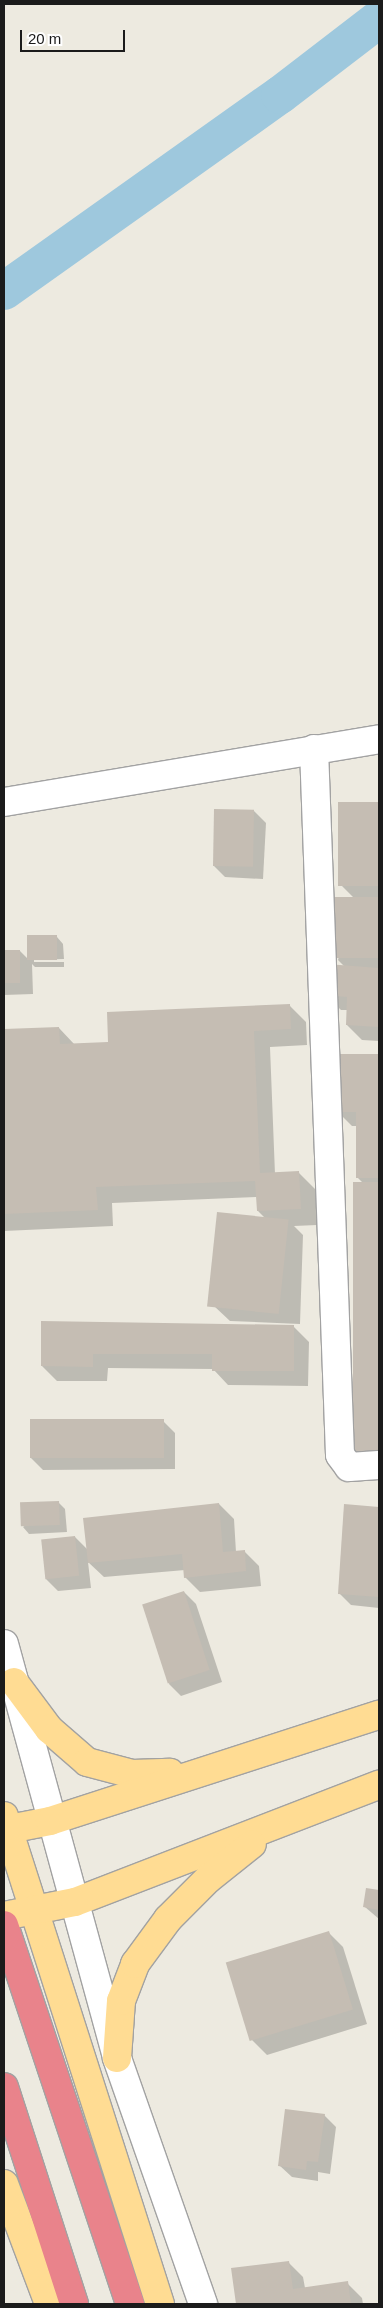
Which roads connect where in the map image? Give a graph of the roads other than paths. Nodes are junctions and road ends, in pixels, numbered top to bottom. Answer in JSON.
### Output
{"nodes":[{"id":1,"x":379,"y":739,"type":"edge"},
{"id":2,"x":314,"y":749,"type":"junction"},
{"id":3,"x":4,"y":802,"type":"edge"},
{"id":4,"x":379,"y":1465,"type":"edge"},
{"id":5,"x":4,"y":1644,"type":"edge"},
{"id":6,"x":14,"y":1682,"type":"junction"},
{"id":7,"x":379,"y":1715,"type":"edge"},
{"id":8,"x":197,"y":1773,"type":"junction"},
{"id":9,"x":379,"y":1785,"type":"edge"},
{"id":10,"x":50,"y":1821,"type":"junction"},
{"id":11,"x":5,"y":1825,"type":"edge"},
{"id":12,"x":270,"y":1829,"type":"junction"},
{"id":13,"x":75,"y":1902,"type":"junction"},
{"id":14,"x":34,"y":1910,"type":"junction"},
{"id":15,"x":4,"y":1916,"type":"edge"},
{"id":16,"x":4,"y":1925,"type":"edge"},
{"id":17,"x":117,"y":2058,"type":"junction"},
{"id":18,"x":4,"y":2087,"type":"edge"},
{"id":19,"x":4,"y":2184,"type":"edge"},
{"id":20,"x":49,"y":2304,"type":"edge"},
{"id":21,"x":74,"y":2304,"type":"edge"},
{"id":22,"x":130,"y":2304,"type":"edge"},
{"id":23,"x":160,"y":2304,"type":"edge"},
{"id":24,"x":203,"y":2304,"type":"edge"}],
"edges":[{"from":1,"to":2,"type":"street"},
{"from":2,"to":3,"type":"street"},
{"from":2,"to":4,"type":"street"},
{"from":5,"to":6,"type":"street"},
{"from":6,"to":8,"type":"main road"},
{"from":6,"to":10,"type":"street"},
{"from":7,"to":8,"type":"main road"},
{"from":8,"to":10,"type":"main road"},
{"from":9,"to":12,"type":"main road"},
{"from":10,"to":11,"type":"main road"},
{"from":10,"to":13,"type":"street"},
{"from":11,"to":14,"type":"main road"},
{"from":12,"to":13,"type":"main road"},
{"from":12,"to":17,"type":"main road"},
{"from":13,"to":14,"type":"main road"},
{"from":13,"to":17,"type":"street"},
{"from":14,"to":15,"type":"main road"},
{"from":14,"to":23,"type":"main road"},
{"from":16,"to":22,"type":"highway"},
{"from":17,"to":24,"type":"street"},
{"from":18,"to":21,"type":"highway"},
{"from":19,"to":20,"type":"main road"}]}
